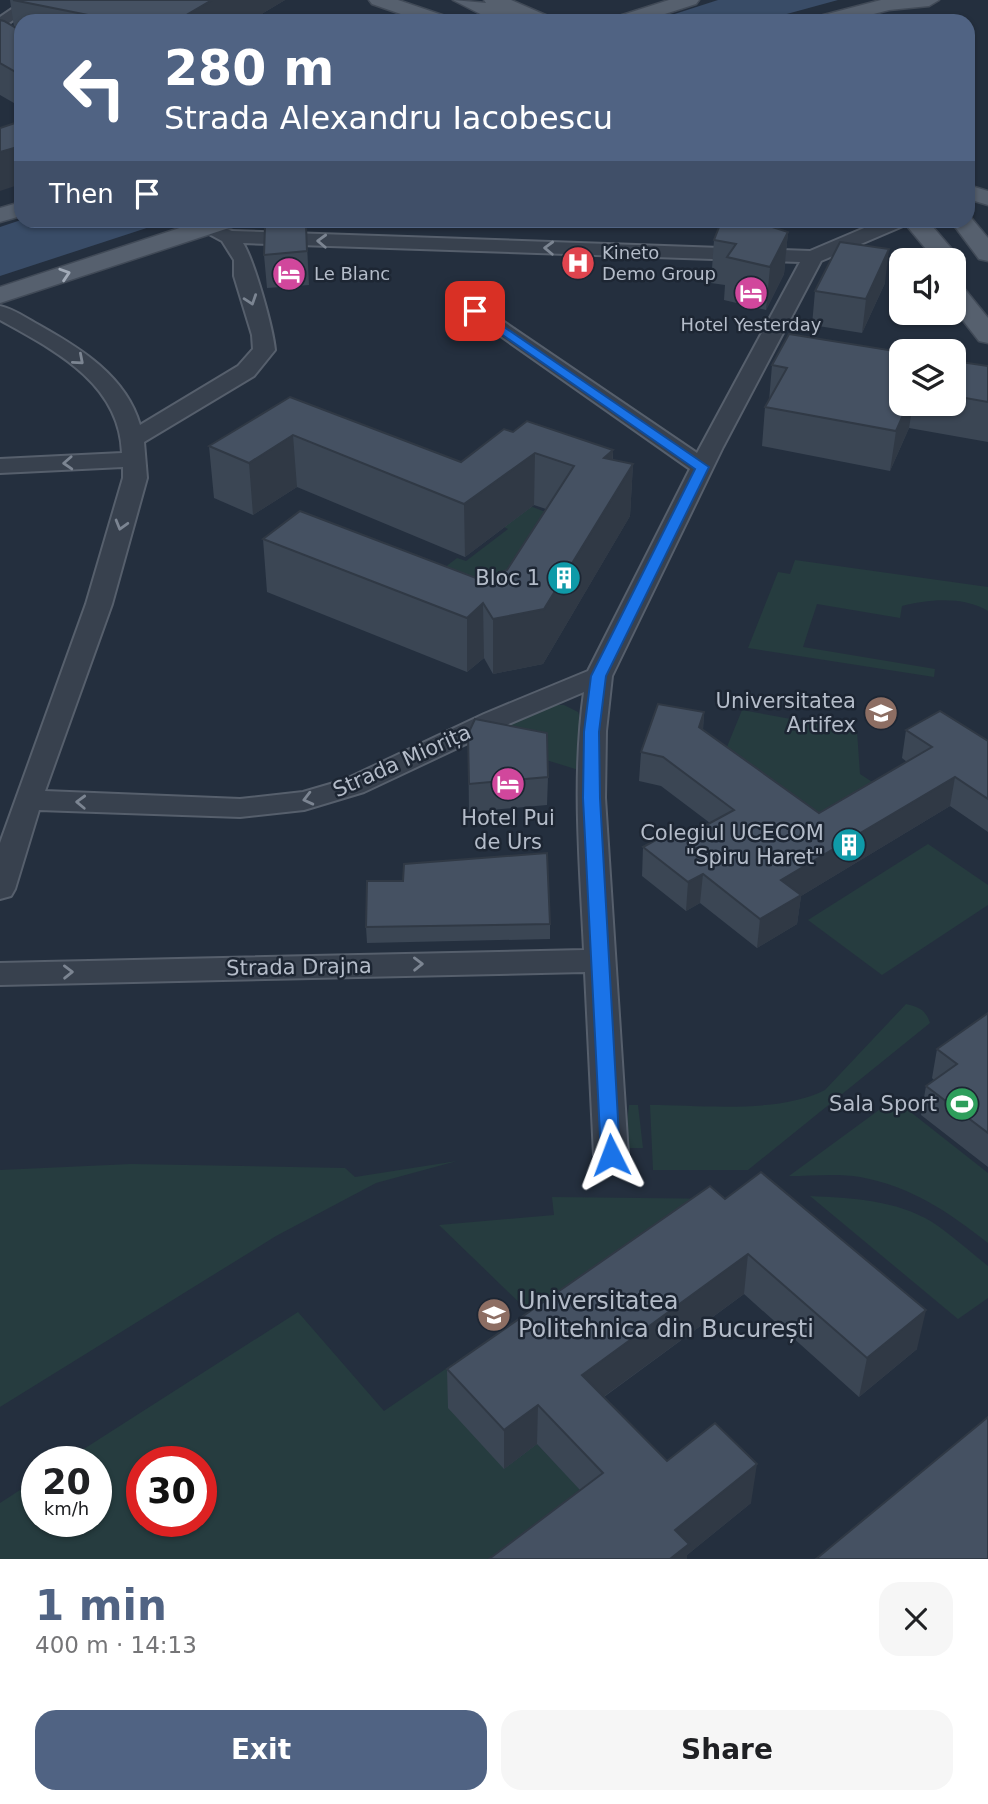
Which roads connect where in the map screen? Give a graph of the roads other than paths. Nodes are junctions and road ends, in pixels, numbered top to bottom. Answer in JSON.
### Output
{"nodes":[{"id":1,"x":35,"y":0,"type":"edge"},
{"id":2,"x":379,"y":0,"type":"edge"},
{"id":3,"x":407,"y":0,"type":"edge"},
{"id":4,"x":463,"y":0,"type":"edge"},
{"id":5,"x":494,"y":0,"type":"edge"},
{"id":6,"x":689,"y":0,"type":"edge"},
{"id":7,"x":929,"y":0,"type":"edge"},
{"id":8,"x":15,"y":14,"type":"edge"},
{"id":9,"x":420,"y":14,"type":"edge"},
{"id":10,"x":448,"y":14,"type":"edge"},
{"id":11,"x":496,"y":14,"type":"edge"},
{"id":12,"x":527,"y":14,"type":"edge"},
{"id":13,"x":645,"y":14,"type":"edge"},
{"id":14,"x":850,"y":14,"type":"edge"},
{"id":15,"x":884,"y":228,"type":"edge"},
{"id":16,"x":906,"y":228,"type":"edge"},
{"id":17,"x":910,"y":228,"type":"edge"},
{"id":18,"x":970,"y":228,"type":"edge"},
{"id":19,"x":222,"y":229,"type":"edge"},
{"id":20,"x":292,"y":240,"type":"junction"},
{"id":21,"x":920,"y":248,"type":"edge"},
{"id":22,"x":934,"y":248,"type":"edge"},
{"id":23,"x":988,"y":254,"type":"edge"},
{"id":24,"x":813,"y":257,"type":"junction"},
{"id":25,"x":244,"y":260,"type":"junction"},
{"id":26,"x":966,"y":280,"type":"edge"},
{"id":27,"x":0,"y":295,"type":"edge"},
{"id":28,"x":966,"y":307,"type":"edge"},
{"id":29,"x":988,"y":307,"type":"edge"},
{"id":30,"x":475,"y":311,"type":"dead end"},
{"id":31,"x":0,"y":312,"type":"edge"},
{"id":32,"x":988,"y":335,"type":"edge"},
{"id":33,"x":135,"y":449,"type":"junction"},
{"id":34,"x":0,"y":466,"type":"edge"},
{"id":35,"x":702,"y":467,"type":"junction"},
{"id":36,"x":599,"y":676,"type":"junction"},
{"id":37,"x":528,"y":706,"type":"junction"},
{"id":38,"x":592,"y":732,"type":"junction"},
{"id":39,"x":28,"y":800,"type":"junction"},
{"id":40,"x":0,"y":889,"type":"edge"},
{"id":41,"x":599,"y":961,"type":"junction"},
{"id":42,"x":0,"y":974,"type":"edge"},
{"id":43,"x":611,"y":1155,"type":"dead end"}],
"edges":[{"from":1,"to":8,"type":"street"},
{"from":2,"to":9,"type":"main road"},
{"from":3,"to":10,"type":"main road"},
{"from":4,"to":11,"type":"main road"},
{"from":5,"to":12,"type":"main road"},
{"from":6,"to":13,"type":"main road"},
{"from":7,"to":14,"type":"main road"},
{"from":15,"to":24,"type":"street"},
{"from":16,"to":21,"type":"main road"},
{"from":17,"to":22,"type":"main road"},
{"from":18,"to":23,"type":"main road"},
{"from":19,"to":20,"type":"street"},
{"from":19,"to":25,"type":"street"},
{"from":27,"to":19,"type":"main road","one_way":true},
{"from":24,"to":20,"type":"street","one_way":true},
{"from":20,"to":25,"type":"street"},
{"from":24,"to":35,"type":"street"},
{"from":25,"to":33,"type":"street","one_way":true},
{"from":26,"to":29,"type":"main road"},
{"from":28,"to":32,"type":"main road"},
{"from":30,"to":35,"type":"street"},
{"from":31,"to":33,"type":"street","one_way":true},
{"from":33,"to":34,"type":"street","one_way":true},
{"from":33,"to":39,"type":"street","one_way":true},
{"from":35,"to":36,"type":"street"},
{"from":36,"to":37,"type":"street","name":"Strada Miorița"},
{"from":36,"to":38,"type":"street"},
{"from":37,"to":38,"type":"street"},
{"from":37,"to":39,"type":"street","name":"Strada Miorița","one_way":true},
{"from":38,"to":41,"type":"street"},
{"from":39,"to":40,"type":"street"},
{"from":42,"to":41,"type":"street","name":"Strada Drajna","one_way":true},
{"from":41,"to":43,"type":"street"}]}
